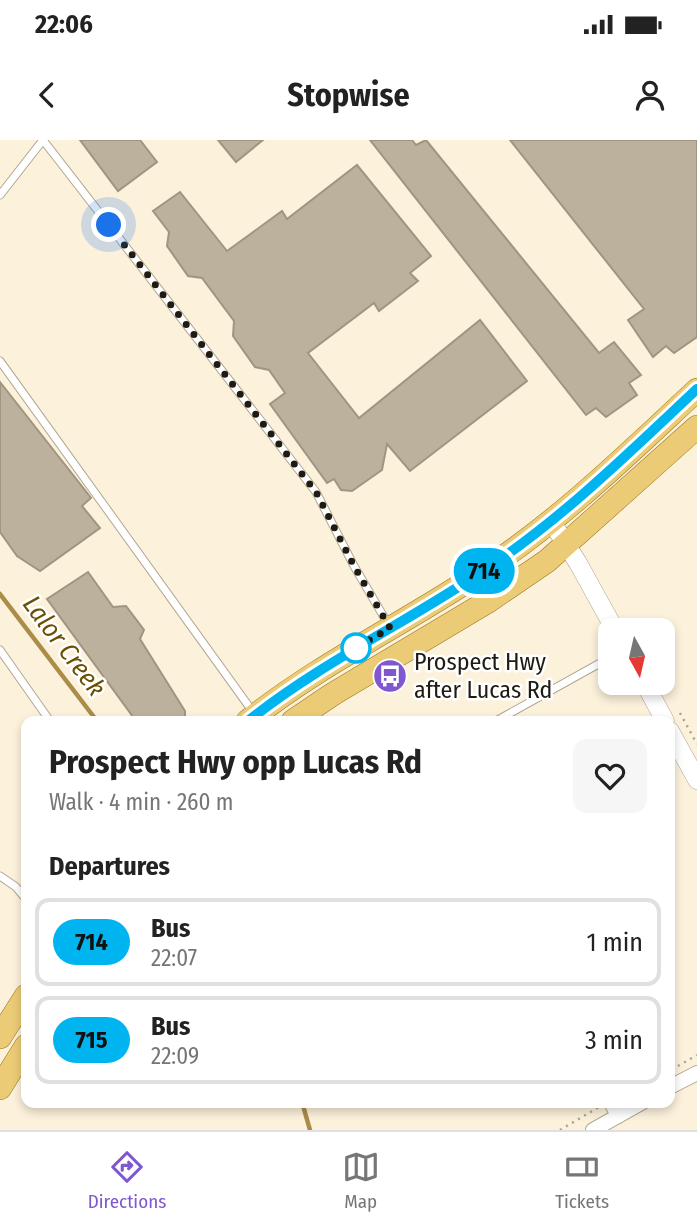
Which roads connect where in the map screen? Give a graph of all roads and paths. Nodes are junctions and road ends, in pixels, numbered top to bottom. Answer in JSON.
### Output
{"nodes":[{"id":1,"x":43,"y":140,"type":"edge"},
{"id":2,"x":0,"y":195,"type":"edge"},
{"id":3,"x":0,"y":361,"type":"edge"},
{"id":4,"x":697,"y":390,"type":"edge"},
{"id":5,"x":697,"y":427,"type":"edge"},
{"id":6,"x":551,"y":521,"type":"junction"},
{"id":7,"x":566,"y":544,"type":"junction"},
{"id":8,"x":608,"y":618,"type":"edge"},
{"id":9,"x":390,"y":628,"type":"junction"},
{"id":10,"x":0,"y":650,"type":"edge"},
{"id":11,"x":598,"y":664,"type":"edge"},
{"id":12,"x":651,"y":695,"type":"edge"},
{"id":13,"x":46,"y":716,"type":"edge"},
{"id":14,"x":251,"y":716,"type":"edge"},
{"id":15,"x":255,"y":716,"type":"edge"},
{"id":16,"x":300,"y":716,"type":"edge"},
{"id":17,"x":505,"y":716,"type":"edge"},
{"id":18,"x":662,"y":716,"type":"edge"},
{"id":19,"x":675,"y":740,"type":"edge"},
{"id":20,"x":697,"y":780,"type":"edge"},
{"id":21,"x":0,"y":876,"type":"edge"},
{"id":22,"x":21,"y":893,"type":"edge"},
{"id":23,"x":21,"y":1004,"type":"edge"},
{"id":24,"x":0,"y":1037,"type":"edge"},
{"id":25,"x":21,"y":1054,"type":"edge"},
{"id":26,"x":697,"y":1055,"type":"edge"},
{"id":27,"x":675,"y":1067,"type":"edge"},
{"id":28,"x":697,"y":1073,"type":"edge"},
{"id":29,"x":675,"y":1084,"type":"edge"},
{"id":30,"x":0,"y":1088,"type":"edge"},
{"id":31,"x":599,"y":1108,"type":"edge"},
{"id":32,"x":608,"y":1108,"type":"edge"},
{"id":33,"x":632,"y":1108,"type":"edge"},
{"id":34,"x":618,"y":1116,"type":"junction"},
{"id":35,"x":560,"y":1130,"type":"edge"},
{"id":36,"x":593,"y":1130,"type":"edge"}],
"edges":[{"from":1,"to":2,"type":"lane"},
{"from":1,"to":9,"type":"lane"},
{"from":3,"to":14,"type":"lane"},
{"from":4,"to":6,"type":"main road"},
{"from":5,"to":7,"type":"main road"},
{"from":6,"to":7,"type":"street"},
{"from":6,"to":9,"type":"main road"},
{"from":7,"to":8,"type":"street"},
{"from":7,"to":16,"type":"main road"},
{"from":9,"to":15,"type":"main road"},
{"from":10,"to":13,"type":"lane"},
{"from":11,"to":17,"type":"lane"},
{"from":12,"to":18,"type":"street"},
{"from":19,"to":20,"type":"street"},
{"from":21,"to":22,"type":"lane"},
{"from":23,"to":24,"type":"main road"},
{"from":25,"to":30,"type":"main road"},
{"from":26,"to":27,"type":"path"},
{"from":28,"to":29,"type":"street"},
{"from":31,"to":35,"type":"path"},
{"from":32,"to":34,"type":"street"},
{"from":33,"to":34,"type":"street"},
{"from":34,"to":36,"type":"street"}]}
